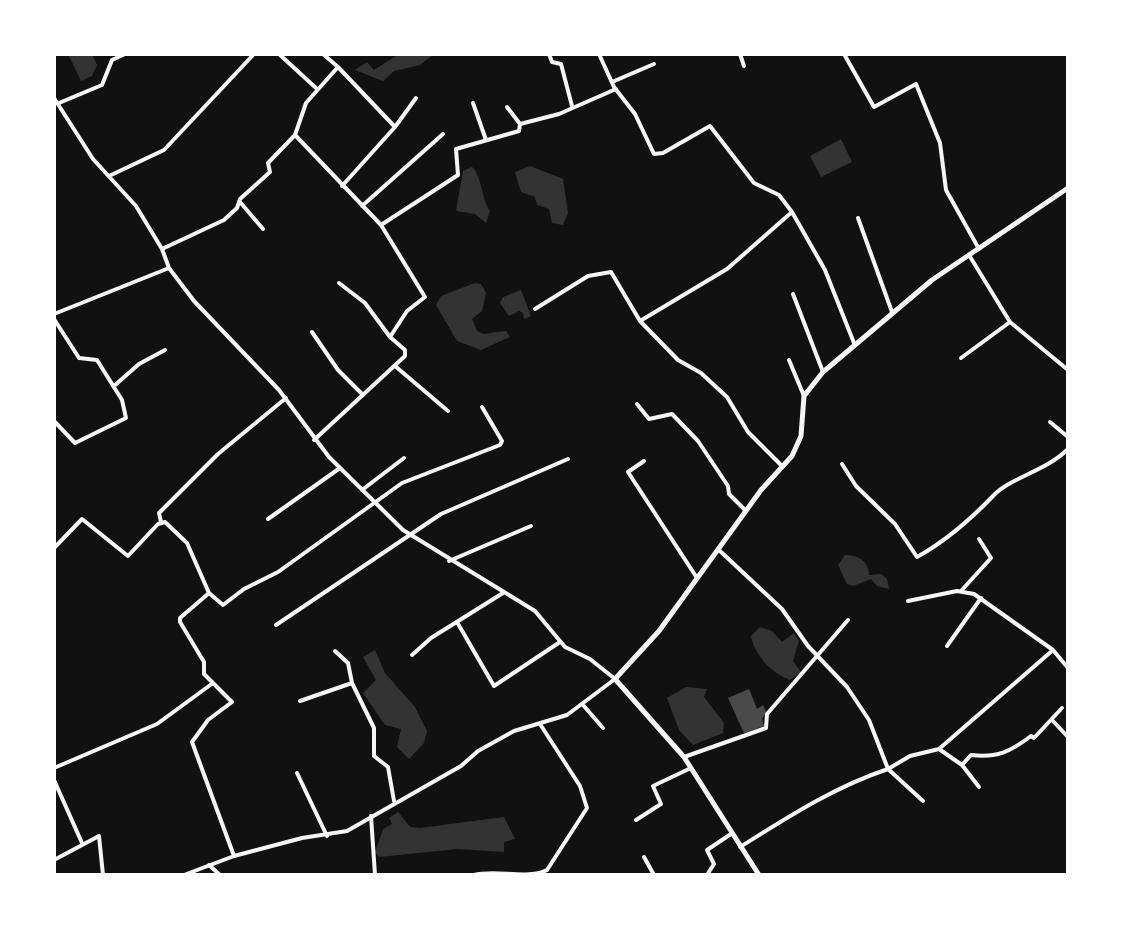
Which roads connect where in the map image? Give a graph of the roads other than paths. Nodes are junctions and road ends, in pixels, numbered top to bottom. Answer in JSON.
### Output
{"nodes":[{"id":1,"x":125,"y":54,"type":"edge"},
{"id":2,"x":254,"y":54,"type":"edge"},
{"id":3,"x":279,"y":54,"type":"edge"},
{"id":4,"x":323,"y":54,"type":"edge"},
{"id":5,"x":549,"y":54,"type":"edge"},
{"id":6,"x":599,"y":54,"type":"edge"},
{"id":7,"x":740,"y":54,"type":"edge"},
{"id":8,"x":844,"y":54,"type":"edge"},
{"id":9,"x":654,"y":64,"type":"dead end"},
{"id":10,"x":744,"y":66,"type":"dead end"},
{"id":11,"x":338,"y":67,"type":"junction"},
{"id":12,"x":612,"y":83,"type":"junction"},
{"id":13,"x":316,"y":88,"type":"junction"},
{"id":14,"x":616,"y":89,"type":"junction"},
{"id":15,"x":54,"y":98,"type":"edge"},
{"id":16,"x":416,"y":98,"type":"dead end"},
{"id":17,"x":59,"y":103,"type":"junction"},
{"id":18,"x":473,"y":103,"type":"dead end"},
{"id":19,"x":507,"y":107,"type":"dead end"},
{"id":20,"x":572,"y":107,"type":"junction"},
{"id":21,"x":520,"y":124,"type":"junction"},
{"id":22,"x":395,"y":127,"type":"junction"},
{"id":23,"x":443,"y":134,"type":"dead end"},
{"id":24,"x":295,"y":135,"type":"junction"},
{"id":25,"x":486,"y":140,"type":"junction"},
{"id":26,"x":109,"y":176,"type":"junction"},
{"id":27,"x":342,"y":186,"type":"junction"},
{"id":28,"x":1068,"y":188,"type":"edge"},
{"id":29,"x":240,"y":202,"type":"junction"},
{"id":30,"x":362,"y":206,"type":"junction"},
{"id":31,"x":792,"y":212,"type":"junction"},
{"id":32,"x":858,"y":218,"type":"dead end"},
{"id":33,"x":381,"y":225,"type":"junction"},
{"id":34,"x":263,"y":229,"type":"dead end"},
{"id":35,"x":162,"y":249,"type":"junction"},
{"id":36,"x":979,"y":249,"type":"junction"},
{"id":37,"x":969,"y":255,"type":"junction"},
{"id":38,"x":169,"y":268,"type":"junction"},
{"id":39,"x":339,"y":283,"type":"dead end"},
{"id":40,"x":793,"y":294,"type":"dead end"},
{"id":41,"x":535,"y":309,"type":"dead end"},
{"id":42,"x":892,"y":312,"type":"junction"},
{"id":43,"x":54,"y":317,"type":"edge"},
{"id":44,"x":640,"y":321,"type":"junction"},
{"id":45,"x":1010,"y":322,"type":"junction"},
{"id":46,"x":312,"y":332,"type":"dead end"},
{"id":47,"x":390,"y":337,"type":"junction"},
{"id":48,"x":854,"y":343,"type":"junction"},
{"id":49,"x":165,"y":350,"type":"dead end"},
{"id":50,"x":961,"y":358,"type":"dead end"},
{"id":51,"x":789,"y":360,"type":"dead end"},
{"id":52,"x":395,"y":366,"type":"junction"},
{"id":53,"x":1068,"y":370,"type":"edge"},
{"id":54,"x":823,"y":372,"type":"junction"},
{"id":55,"x":114,"y":386,"type":"junction"},
{"id":56,"x":364,"y":395,"type":"junction"},
{"id":57,"x":804,"y":396,"type":"junction"},
{"id":58,"x":286,"y":398,"type":"junction"},
{"id":59,"x":637,"y":404,"type":"dead end"},
{"id":60,"x":482,"y":407,"type":"dead end"},
{"id":61,"x":448,"y":411,"type":"dead end"},
{"id":62,"x":54,"y":421,"type":"edge"},
{"id":63,"x":1050,"y":422,"type":"dead end"},
{"id":64,"x":1068,"y":437,"type":"edge"},
{"id":65,"x":314,"y":440,"type":"junction"},
{"id":66,"x":1068,"y":449,"type":"edge"},
{"id":67,"x":404,"y":458,"type":"dead end"},
{"id":68,"x":568,"y":459,"type":"dead end"},
{"id":69,"x":644,"y":461,"type":"dead end"},
{"id":70,"x":842,"y":464,"type":"dead end"},
{"id":71,"x":782,"y":466,"type":"junction"},
{"id":72,"x":340,"y":468,"type":"junction"},
{"id":73,"x":362,"y":490,"type":"junction"},
{"id":74,"x":375,"y":503,"type":"junction"},
{"id":75,"x":747,"y":512,"type":"junction"},
{"id":76,"x":268,"y":519,"type":"dead end"},
{"id":77,"x":161,"y":522,"type":"junction"},
{"id":78,"x":531,"y":526,"type":"dead end"},
{"id":79,"x":408,"y":534,"type":"junction"},
{"id":80,"x":979,"y":539,"type":"dead end"},
{"id":81,"x":54,"y":548,"type":"edge"},
{"id":82,"x":720,"y":551,"type":"junction"},
{"id":83,"x":449,"y":561,"type":"junction"},
{"id":84,"x":698,"y":578,"type":"junction"},
{"id":85,"x":961,"y":591,"type":"junction"},
{"id":86,"x":209,"y":593,"type":"junction"},
{"id":87,"x":503,"y":593,"type":"junction"},
{"id":88,"x":981,"y":598,"type":"junction"},
{"id":89,"x":908,"y":601,"type":"dead end"},
{"id":90,"x":848,"y":620,"type":"dead end"},
{"id":91,"x":457,"y":622,"type":"junction"},
{"id":92,"x":276,"y":625,"type":"dead end"},
{"id":93,"x":560,"y":642,"type":"junction"},
{"id":94,"x":947,"y":646,"type":"dead end"},
{"id":95,"x":1053,"y":650,"type":"junction"},
{"id":96,"x":335,"y":651,"type":"dead end"},
{"id":97,"x":412,"y":655,"type":"dead end"},
{"id":98,"x":818,"y":658,"type":"junction"},
{"id":99,"x":1068,"y":668,"type":"edge"},
{"id":100,"x":615,"y":679,"type":"junction"},
{"id":101,"x":213,"y":683,"type":"junction"},
{"id":102,"x":352,"y":683,"type":"junction"},
{"id":103,"x":300,"y":701,"type":"dead end"},
{"id":104,"x":583,"y":705,"type":"junction"},
{"id":105,"x":1062,"y":708,"type":"dead end"},
{"id":106,"x":1052,"y":720,"type":"junction"},
{"id":107,"x":540,"y":724,"type":"junction"},
{"id":108,"x":603,"y":728,"type":"dead end"},
{"id":109,"x":1068,"y":737,"type":"edge"},
{"id":110,"x":939,"y":749,"type":"junction"},
{"id":111,"x":684,"y":757,"type":"junction"},
{"id":112,"x":962,"y":765,"type":"junction"},
{"id":113,"x":54,"y":768,"type":"edge"},
{"id":114,"x":691,"y":768,"type":"junction"},
{"id":115,"x":888,"y":769,"type":"junction"},
{"id":116,"x":297,"y":773,"type":"dead end"},
{"id":117,"x":54,"y":780,"type":"edge"},
{"id":118,"x":979,"y":787,"type":"dead end"},
{"id":119,"x":394,"y":801,"type":"junction"},
{"id":120,"x":923,"y":801,"type":"dead end"},
{"id":121,"x":371,"y":816,"type":"junction"},
{"id":122,"x":636,"y":820,"type":"dead end"},
{"id":123,"x":731,"y":834,"type":"junction"},
{"id":124,"x":327,"y":836,"type":"junction"},
{"id":125,"x":82,"y":844,"type":"junction"},
{"id":126,"x":740,"y":847,"type":"junction"},
{"id":127,"x":234,"y":856,"type":"junction"},
{"id":128,"x":644,"y":857,"type":"dead end"},
{"id":129,"x":54,"y":860,"type":"edge"},
{"id":130,"x":209,"y":865,"type":"junction"},
{"id":131,"x":103,"y":875,"type":"edge"},
{"id":132,"x":184,"y":875,"type":"edge"},
{"id":133,"x":220,"y":875,"type":"edge"},
{"id":134,"x":375,"y":875,"type":"edge"},
{"id":135,"x":474,"y":875,"type":"edge"},
{"id":136,"x":654,"y":875,"type":"edge"},
{"id":137,"x":707,"y":875,"type":"edge"},
{"id":138,"x":759,"y":875,"type":"edge"}],
"edges":[{"from":1,"to":17,"type":"street"},
{"from":2,"to":26,"type":"street"},
{"from":3,"to":13,"type":"street"},
{"from":4,"to":11,"type":"street"},
{"from":5,"to":20,"type":"street"},
{"from":6,"to":12,"type":"street"},
{"from":7,"to":10,"type":"street"},
{"from":8,"to":36,"type":"street"},
{"from":9,"to":12,"type":"street"},
{"from":11,"to":13,"type":"street"},
{"from":11,"to":22,"type":"street"},
{"from":12,"to":14,"type":"street"},
{"from":13,"to":24,"type":"street"},
{"from":14,"to":20,"type":"street"},
{"from":14,"to":31,"type":"street"},
{"from":15,"to":17,"type":"street"},
{"from":16,"to":22,"type":"street"},
{"from":17,"to":26,"type":"street"},
{"from":18,"to":25,"type":"street"},
{"from":19,"to":21,"type":"street"},
{"from":20,"to":21,"type":"street"},
{"from":21,"to":25,"type":"street"},
{"from":22,"to":27,"type":"street"},
{"from":23,"to":30,"type":"street"},
{"from":24,"to":27,"type":"street"},
{"from":24,"to":29,"type":"street"},
{"from":25,"to":33,"type":"street"},
{"from":26,"to":35,"type":"street"},
{"from":27,"to":30,"type":"street"},
{"from":28,"to":36,"type":"main road"},
{"from":29,"to":34,"type":"street"},
{"from":29,"to":35,"type":"street"},
{"from":30,"to":33,"type":"street"},
{"from":31,"to":44,"type":"street"},
{"from":31,"to":48,"type":"street"},
{"from":32,"to":42,"type":"street"},
{"from":33,"to":47,"type":"street"},
{"from":35,"to":38,"type":"street"},
{"from":36,"to":37,"type":"main road"},
{"from":37,"to":42,"type":"main road"},
{"from":37,"to":45,"type":"street"},
{"from":38,"to":43,"type":"street"},
{"from":38,"to":58,"type":"street"},
{"from":39,"to":47,"type":"street"},
{"from":40,"to":54,"type":"street"},
{"from":41,"to":44,"type":"street"},
{"from":42,"to":48,"type":"main road"},
{"from":43,"to":55,"type":"street"},
{"from":44,"to":71,"type":"street"},
{"from":45,"to":50,"type":"street"},
{"from":45,"to":53,"type":"street"},
{"from":46,"to":56,"type":"street"},
{"from":47,"to":52,"type":"street"},
{"from":48,"to":54,"type":"main road"},
{"from":49,"to":55,"type":"street"},
{"from":51,"to":57,"type":"street"},
{"from":52,"to":56,"type":"street"},
{"from":52,"to":61,"type":"street"},
{"from":54,"to":57,"type":"main road"},
{"from":55,"to":62,"type":"street"},
{"from":56,"to":65,"type":"street"},
{"from":57,"to":71,"type":"main road"},
{"from":58,"to":65,"type":"street"},
{"from":58,"to":77,"type":"street"},
{"from":59,"to":75,"type":"street"},
{"from":60,"to":74,"type":"street"},
{"from":63,"to":64,"type":"street"},
{"from":65,"to":72,"type":"street"},
{"from":66,"to":70,"type":"street"},
{"from":67,"to":73,"type":"street"},
{"from":68,"to":79,"type":"street"},
{"from":69,"to":84,"type":"street"},
{"from":71,"to":75,"type":"main road"},
{"from":72,"to":73,"type":"street"},
{"from":72,"to":76,"type":"street"},
{"from":73,"to":74,"type":"street"},
{"from":74,"to":79,"type":"street"},
{"from":74,"to":86,"type":"street"},
{"from":75,"to":82,"type":"main road"},
{"from":77,"to":81,"type":"street"},
{"from":77,"to":86,"type":"street"},
{"from":78,"to":83,"type":"street"},
{"from":79,"to":83,"type":"street"},
{"from":79,"to":92,"type":"street"},
{"from":80,"to":85,"type":"street"},
{"from":82,"to":84,"type":"main road"},
{"from":82,"to":98,"type":"street"},
{"from":83,"to":87,"type":"street"},
{"from":84,"to":100,"type":"main road"},
{"from":85,"to":88,"type":"street"},
{"from":85,"to":89,"type":"street"},
{"from":86,"to":101,"type":"street"},
{"from":87,"to":91,"type":"street"},
{"from":87,"to":93,"type":"street"},
{"from":88,"to":94,"type":"street"},
{"from":88,"to":95,"type":"street"},
{"from":90,"to":98,"type":"street"},
{"from":91,"to":93,"type":"street"},
{"from":91,"to":97,"type":"street"},
{"from":93,"to":100,"type":"street"},
{"from":95,"to":99,"type":"street"},
{"from":95,"to":110,"type":"street"},
{"from":96,"to":102,"type":"street"},
{"from":98,"to":111,"type":"street"},
{"from":98,"to":115,"type":"street"},
{"from":100,"to":104,"type":"street"},
{"from":100,"to":111,"type":"main road"},
{"from":101,"to":113,"type":"street"},
{"from":101,"to":127,"type":"street"},
{"from":102,"to":103,"type":"street"},
{"from":102,"to":119,"type":"street"},
{"from":104,"to":107,"type":"street"},
{"from":104,"to":108,"type":"street"},
{"from":105,"to":106,"type":"street"},
{"from":106,"to":109,"type":"street"},
{"from":106,"to":112,"type":"street"},
{"from":107,"to":119,"type":"street"},
{"from":107,"to":135,"type":"street"},
{"from":110,"to":112,"type":"street"},
{"from":110,"to":115,"type":"street"},
{"from":111,"to":114,"type":"main road"},
{"from":112,"to":118,"type":"street"},
{"from":114,"to":122,"type":"street"},
{"from":114,"to":123,"type":"main road"},
{"from":115,"to":120,"type":"street"},
{"from":115,"to":126,"type":"street"},
{"from":116,"to":124,"type":"street"},
{"from":117,"to":125,"type":"street"},
{"from":119,"to":121,"type":"street"},
{"from":121,"to":124,"type":"street"},
{"from":121,"to":134,"type":"street"},
{"from":123,"to":126,"type":"main road"},
{"from":123,"to":137,"type":"street"},
{"from":124,"to":127,"type":"street"},
{"from":125,"to":129,"type":"street"},
{"from":125,"to":131,"type":"street"},
{"from":126,"to":138,"type":"main road"},
{"from":127,"to":130,"type":"street"},
{"from":128,"to":136,"type":"street"},
{"from":130,"to":132,"type":"street"},
{"from":130,"to":133,"type":"street"}]}
